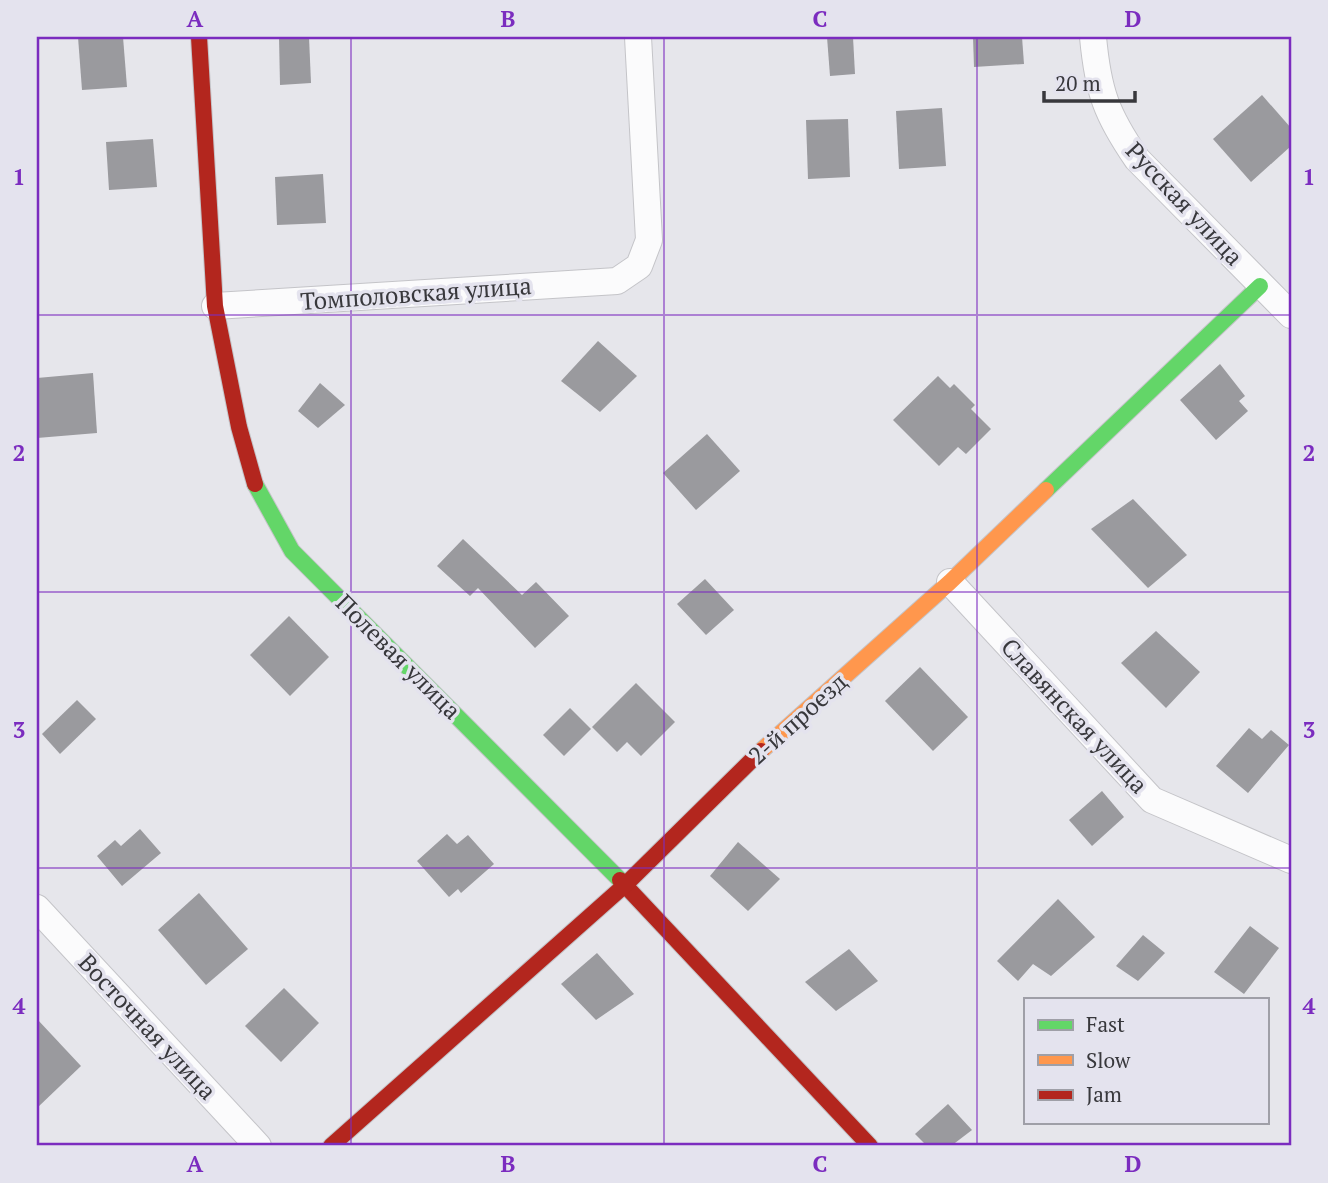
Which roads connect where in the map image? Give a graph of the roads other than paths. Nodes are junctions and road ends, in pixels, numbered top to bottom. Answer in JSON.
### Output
{"nodes":[{"id":1,"x":199,"y":37,"type":"edge"},
{"id":2,"x":638,"y":37,"type":"edge"},
{"id":3,"x":1093,"y":37,"type":"edge"},
{"id":4,"x":1260,"y":286,"type":"junction"},
{"id":5,"x":215,"y":306,"type":"junction"},
{"id":6,"x":1291,"y":315,"type":"edge"},
{"id":7,"x":950,"y":582,"type":"junction"},
{"id":8,"x":1291,"y":860,"type":"edge"},
{"id":9,"x":625,"y":885,"type":"junction"},
{"id":10,"x":37,"y":908,"type":"edge"},
{"id":11,"x":258,"y":1146,"type":"edge"},
{"id":12,"x":331,"y":1146,"type":"edge"},
{"id":13,"x":870,"y":1146,"type":"edge"}],
"edges":[{"from":1,"to":5,"type":"street","name":"Полевая улица"},
{"from":2,"to":5,"type":"street","name":"Томполовская улица"},
{"from":3,"to":4,"type":"street","name":"Русская улица"},
{"from":4,"to":6,"type":"street","name":"Русская улица"},
{"from":4,"to":7,"type":"street","name":"2-й проезд"},
{"from":5,"to":9,"type":"street","name":"Полевая улица"},
{"from":7,"to":8,"type":"street","name":"Славянская улица"},
{"from":7,"to":9,"type":"street","name":"2-й проезд"},
{"from":9,"to":12,"type":"street","name":"2-й проезд"},
{"from":9,"to":13,"type":"street","name":"Полевая улица"},
{"from":10,"to":11,"type":"street","name":"Восточная улица"}]}
